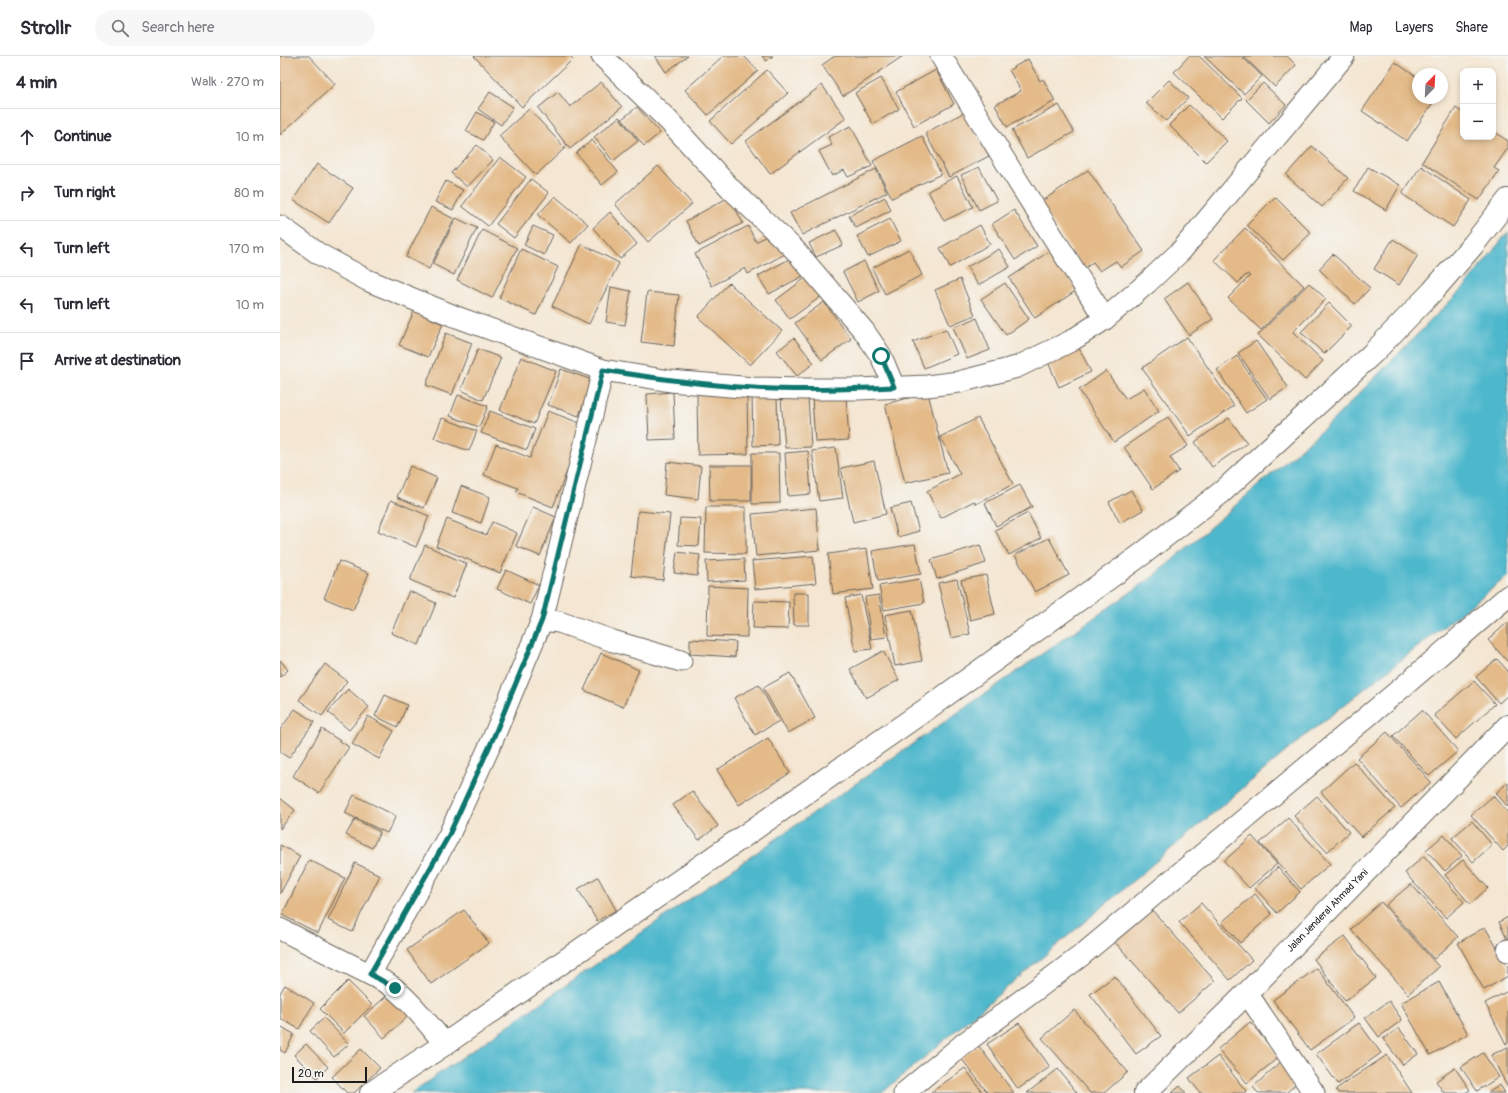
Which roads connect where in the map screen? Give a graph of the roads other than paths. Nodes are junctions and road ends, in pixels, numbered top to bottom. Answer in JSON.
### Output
{"nodes":[{"id":1,"x":602,"y":56,"type":"edge"},
{"id":2,"x":941,"y":56,"type":"edge"},
{"id":3,"x":1344,"y":56,"type":"edge"},
{"id":4,"x":1508,"y":200,"type":"edge"},
{"id":5,"x":280,"y":226,"type":"edge"},
{"id":6,"x":1105,"y":319,"type":"junction"},
{"id":7,"x":603,"y":370,"type":"junction"},
{"id":8,"x":894,"y":387,"type":"junction"},
{"id":9,"x":1508,"y":596,"type":"edge"},
{"id":10,"x":542,"y":620,"type":"junction"},
{"id":11,"x":681,"y":661,"type":"dead end"},
{"id":12,"x":1508,"y":726,"type":"edge"},
{"id":13,"x":280,"y":929,"type":"edge"},
{"id":14,"x":370,"y":974,"type":"junction"},
{"id":15,"x":1247,"y":994,"type":"junction"},
{"id":16,"x":445,"y":1044,"type":"junction"},
{"id":17,"x":371,"y":1093,"type":"edge"},
{"id":18,"x":904,"y":1093,"type":"edge"},
{"id":19,"x":1145,"y":1093,"type":"edge"},
{"id":20,"x":1314,"y":1093,"type":"edge"}],
"edges":[{"from":1,"to":8,"type":"street"},
{"from":2,"to":6,"type":"street"},
{"from":3,"to":6,"type":"street"},
{"from":4,"to":16,"type":"street"},
{"from":5,"to":7,"type":"street"},
{"from":6,"to":8,"type":"street"},
{"from":7,"to":8,"type":"street"},
{"from":7,"to":10,"type":"street"},
{"from":9,"to":18,"type":"street"},
{"from":10,"to":11,"type":"street"},
{"from":10,"to":14,"type":"street"},
{"from":12,"to":15,"type":"street","name":"Jalan Jenderal Ahmad Yani"},
{"from":13,"to":14,"type":"street"},
{"from":14,"to":16,"type":"street"},
{"from":15,"to":19,"type":"street","name":"Jalan Jenderal Ahmad Yani"},
{"from":15,"to":20,"type":"street"},
{"from":16,"to":17,"type":"street"}]}
